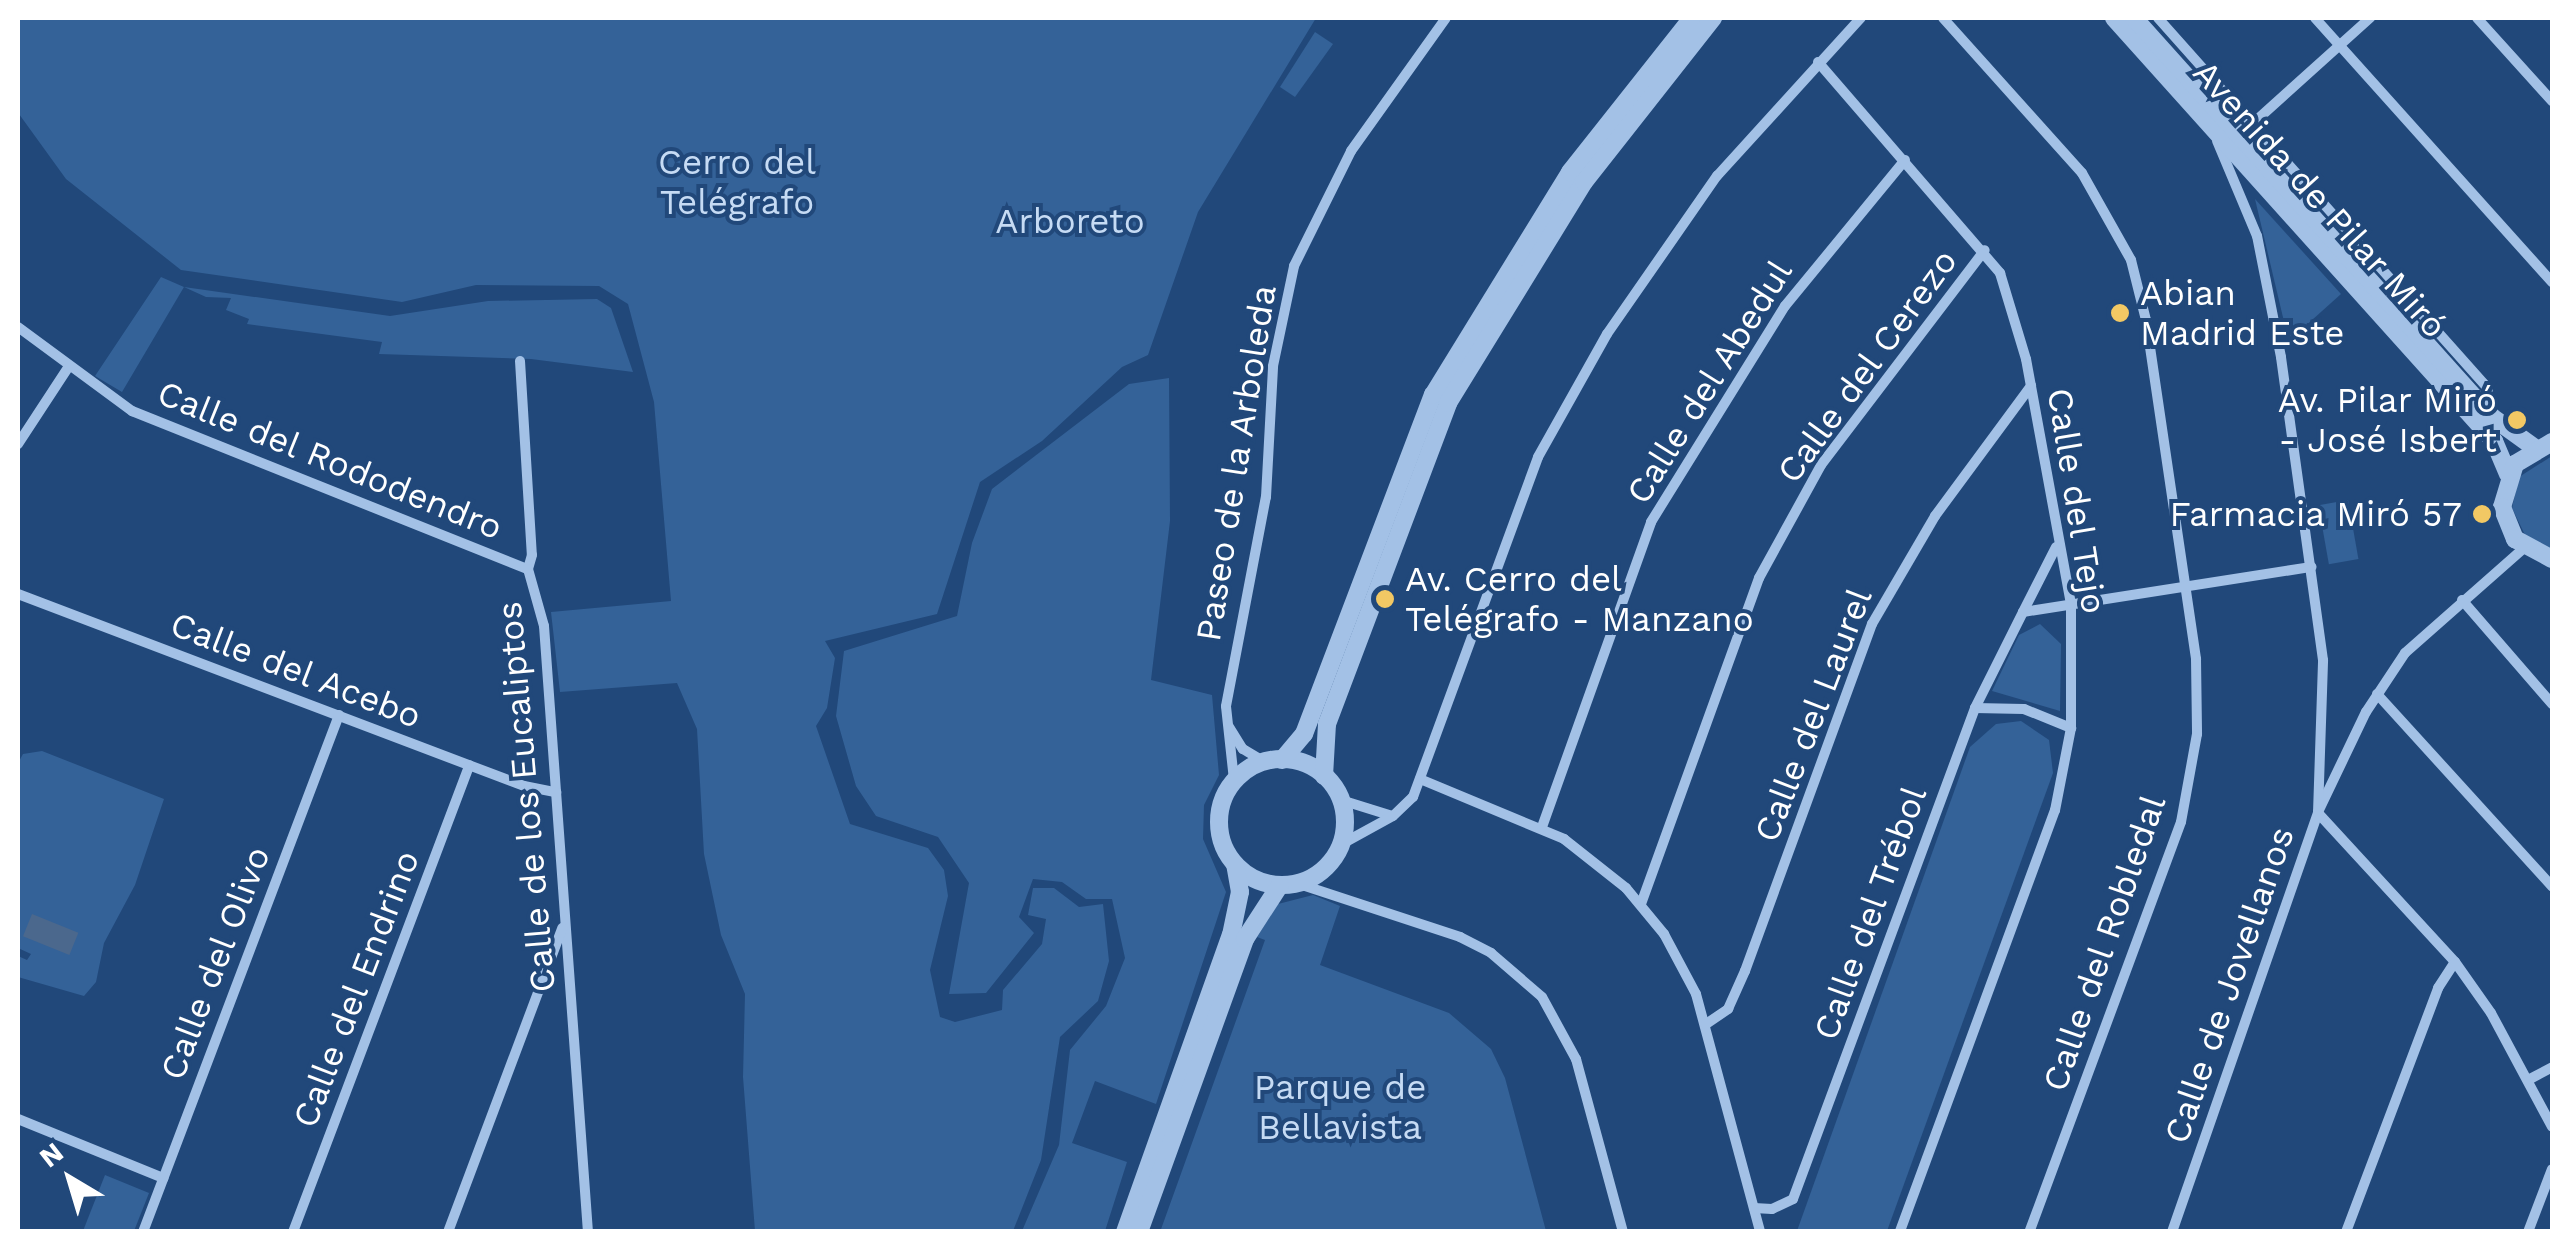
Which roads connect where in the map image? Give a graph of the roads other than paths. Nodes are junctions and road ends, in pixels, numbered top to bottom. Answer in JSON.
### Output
{"nodes":[{"id":1,"x":1446,"y":18,"type":"edge"},
{"id":2,"x":1692,"y":18,"type":"edge"},
{"id":3,"x":1714,"y":18,"type":"edge"},
{"id":4,"x":1861,"y":18,"type":"edge"},
{"id":5,"x":1943,"y":18,"type":"edge"},
{"id":6,"x":2114,"y":18,"type":"edge"},
{"id":7,"x":2134,"y":18,"type":"edge"},
{"id":8,"x":2158,"y":18,"type":"edge"},
{"id":9,"x":2315,"y":18,"type":"edge"},
{"id":10,"x":2370,"y":18,"type":"edge"},
{"id":11,"x":2477,"y":18,"type":"edge"},
{"id":12,"x":2340,"y":44,"type":"junction"},
{"id":13,"x":1818,"y":62,"type":"junction"},
{"id":14,"x":2552,"y":102,"type":"edge"},
{"id":15,"x":2208,"y":122,"type":"junction"},
{"id":16,"x":2246,"y":130,"type":"junction"},
{"id":17,"x":1905,"y":160,"type":"junction"},
{"id":18,"x":1985,"y":250,"type":"junction"},
{"id":19,"x":2552,"y":282,"type":"edge"},
{"id":20,"x":18,"y":327,"type":"edge"},
{"id":21,"x":520,"y":361,"type":"dead end"},
{"id":22,"x":67,"y":369,"type":"junction"},
{"id":23,"x":2031,"y":386,"type":"junction"},
{"id":24,"x":18,"y":444,"type":"edge"},
{"id":25,"x":2544,"y":445,"type":"edge"},
{"id":26,"x":2508,"y":474,"type":"junction"},
{"id":27,"x":2056,"y":546,"type":"junction"},
{"id":28,"x":2524,"y":548,"type":"junction"},
{"id":29,"x":2552,"y":560,"type":"edge"},
{"id":30,"x":2312,"y":567,"type":"junction"},
{"id":31,"x":528,"y":569,"type":"junction"},
{"id":32,"x":2188,"y":586,"type":"junction"},
{"id":33,"x":18,"y":594,"type":"edge"},
{"id":34,"x":2462,"y":600,"type":"junction"},
{"id":35,"x":2070,"y":605,"type":"junction"},
{"id":36,"x":2022,"y":612,"type":"junction"},
{"id":37,"x":2377,"y":694,"type":"junction"},
{"id":38,"x":2552,"y":704,"type":"edge"},
{"id":39,"x":1975,"y":708,"type":"junction"},
{"id":40,"x":338,"y":715,"type":"junction"},
{"id":41,"x":1226,"y":721,"type":"junction"},
{"id":42,"x":2071,"y":728,"type":"junction"},
{"id":43,"x":2320,"y":754,"type":"junction"},
{"id":44,"x":1282,"y":760,"type":"junction"},
{"id":45,"x":1263,"y":761,"type":"junction"},
{"id":46,"x":2340,"y":762,"type":"junction"},
{"id":47,"x":469,"y":765,"type":"junction"},
{"id":48,"x":1324,"y":776,"type":"junction"},
{"id":49,"x":1420,"y":779,"type":"junction"},
{"id":50,"x":1234,"y":780,"type":"junction"},
{"id":51,"x":556,"y":792,"type":"junction"},
{"id":52,"x":1341,"y":800,"type":"junction"},
{"id":53,"x":2318,"y":813,"type":"junction"},
{"id":54,"x":1393,"y":816,"type":"junction"},
{"id":55,"x":1542,"y":827,"type":"junction"},
{"id":56,"x":1340,"y":845,"type":"junction"},
{"id":57,"x":1235,"y":865,"type":"junction"},
{"id":58,"x":1288,"y":884,"type":"junction"},
{"id":59,"x":2552,"y":886,"type":"edge"},
{"id":60,"x":1641,"y":904,"type":"junction"},
{"id":61,"x":564,"y":923,"type":"junction"},
{"id":62,"x":2455,"y":962,"type":"junction"},
{"id":63,"x":568,"y":967,"type":"junction"},
{"id":64,"x":546,"y":968,"type":"junction"},
{"id":65,"x":1706,"y":1024,"type":"junction"},
{"id":66,"x":2552,"y":1067,"type":"edge"},
{"id":67,"x":2528,"y":1080,"type":"junction"},
{"id":68,"x":18,"y":1119,"type":"edge"},
{"id":69,"x":2552,"y":1127,"type":"edge"},
{"id":70,"x":2552,"y":1169,"type":"edge"},
{"id":71,"x":164,"y":1178,"type":"junction"},
{"id":72,"x":1754,"y":1208,"type":"junction"},
{"id":73,"x":143,"y":1232,"type":"edge"},
{"id":74,"x":293,"y":1232,"type":"edge"},
{"id":75,"x":448,"y":1232,"type":"edge"},
{"id":76,"x":588,"y":1232,"type":"edge"},
{"id":77,"x":1125,"y":1232,"type":"edge"},
{"id":78,"x":1139,"y":1232,"type":"edge"},
{"id":79,"x":1623,"y":1232,"type":"edge"},
{"id":80,"x":1760,"y":1232,"type":"edge"},
{"id":81,"x":1900,"y":1232,"type":"edge"},
{"id":82,"x":2029,"y":1232,"type":"edge"},
{"id":83,"x":2172,"y":1232,"type":"edge"},
{"id":84,"x":2346,"y":1232,"type":"edge"},
{"id":85,"x":2528,"y":1232,"type":"edge"}],
"edges":[{"from":1,"to":41,"type":"street","name":"Paseo de la Arboleda"},
{"from":2,"to":44,"type":"street"},
{"from":3,"to":48,"type":"street"},
{"from":4,"to":13,"type":"street"},
{"from":5,"to":32,"type":"street","name":"Calle del Robledal"},
{"from":6,"to":15,"type":"street","name":"Avenida de Pilar Miró"},
{"from":7,"to":16,"type":"street","name":"Avenida de Pilar Miró"},
{"from":8,"to":16,"type":"street","name":"Avenida de Pilar Miró"},
{"from":9,"to":12,"type":"street"},
{"from":10,"to":12,"type":"street"},
{"from":11,"to":14,"type":"street"},
{"from":12,"to":16,"type":"street"},
{"from":12,"to":19,"type":"street"},
{"from":13,"to":17,"type":"street","name":"Calle del Tejo"},
{"from":13,"to":49,"type":"street"},
{"from":15,"to":26,"type":"street","name":"Avenida de Pilar Miró"},
{"from":15,"to":30,"type":"street","name":"Calle de Jovellanos"},
{"from":16,"to":25,"type":"street","name":"Avenida de Pilar Miró"},
{"from":17,"to":18,"type":"street","name":"Calle del Tejo"},
{"from":17,"to":55,"type":"street","name":"Calle del Abedul"},
{"from":18,"to":23,"type":"street","name":"Calle del Tejo"},
{"from":18,"to":60,"type":"street","name":"Calle del Cerezo"},
{"from":20,"to":22,"type":"street","name":"Calle del Rododendro"},
{"from":21,"to":31,"type":"street","name":"Calle de los Eucaliptos"},
{"from":22,"to":24,"type":"street"},
{"from":22,"to":31,"type":"street","name":"Calle del Rododendro"},
{"from":23,"to":27,"type":"street","name":"Calle del Tejo"},
{"from":23,"to":65,"type":"street","name":"Calle del Laurel"},
{"from":25,"to":26,"type":"street"},
{"from":26,"to":28,"type":"street"},
{"from":27,"to":35,"type":"street","name":"Calle del Tejo"},
{"from":27,"to":36,"type":"street","name":"Calle del Trébol"},
{"from":28,"to":29,"type":"street"},
{"from":28,"to":34,"type":"street"},
{"from":30,"to":32,"type":"street"},
{"from":30,"to":43,"type":"street","name":"Calle de Jovellanos"},
{"from":31,"to":51,"type":"street","name":"Calle de los Eucaliptos"},
{"from":32,"to":35,"type":"street"},
{"from":32,"to":82,"type":"street","name":"Calle del Robledal"},
{"from":33,"to":40,"type":"street","name":"Calle del Acebo"},
{"from":34,"to":37,"type":"street"},
{"from":34,"to":38,"type":"street"},
{"from":35,"to":36,"type":"street"},
{"from":35,"to":42,"type":"street","name":"Calle del Tejo"},
{"from":36,"to":39,"type":"street","name":"Calle del Trébol"},
{"from":37,"to":46,"type":"street"},
{"from":37,"to":59,"type":"street"},
{"from":39,"to":42,"type":"street"},
{"from":39,"to":72,"type":"street","name":"Calle del Trébol"},
{"from":40,"to":47,"type":"street","name":"Calle del Acebo"},
{"from":40,"to":71,"type":"street","name":"Calle del Olivo"},
{"from":41,"to":45,"type":"street"},
{"from":41,"to":50,"type":"street","name":"Paseo de la Arboleda"},
{"from":42,"to":81,"type":"street","name":"Calle del Tejo"},
{"from":43,"to":46,"type":"street"},
{"from":43,"to":53,"type":"street","name":"Calle de Jovellanos"},
{"from":44,"to":45,"type":"street"},
{"from":44,"to":48,"type":"street"},
{"from":45,"to":50,"type":"street"},
{"from":46,"to":53,"type":"street"},
{"from":47,"to":51,"type":"street","name":"Calle del Acebo"},
{"from":47,"to":74,"type":"street","name":"Calle del Endrino"},
{"from":48,"to":52,"type":"street"},
{"from":49,"to":54,"type":"street"},
{"from":49,"to":55,"type":"street"},
{"from":50,"to":57,"type":"street"},
{"from":51,"to":61,"type":"street","name":"Calle de los Eucaliptos"},
{"from":52,"to":54,"type":"street"},
{"from":52,"to":56,"type":"street"},
{"from":53,"to":62,"type":"street"},
{"from":53,"to":83,"type":"street","name":"Calle de Jovellanos"},
{"from":54,"to":56,"type":"street"},
{"from":55,"to":60,"type":"street"},
{"from":56,"to":58,"type":"street"},
{"from":57,"to":58,"type":"street"},
{"from":57,"to":77,"type":"street"},
{"from":58,"to":78,"type":"street"},
{"from":58,"to":79,"type":"street"},
{"from":60,"to":65,"type":"street"},
{"from":61,"to":63,"type":"street","name":"Calle de los Eucaliptos"},
{"from":61,"to":64,"type":"street"},
{"from":62,"to":67,"type":"street"},
{"from":62,"to":84,"type":"street"},
{"from":63,"to":64,"type":"street"},
{"from":63,"to":76,"type":"street","name":"Calle de los Eucaliptos"},
{"from":64,"to":75,"type":"street"},
{"from":65,"to":72,"type":"street"},
{"from":66,"to":67,"type":"street"},
{"from":67,"to":69,"type":"street"},
{"from":68,"to":71,"type":"street"},
{"from":70,"to":85,"type":"street"},
{"from":71,"to":73,"type":"street","name":"Calle del Olivo"},
{"from":72,"to":80,"type":"street"}]}
